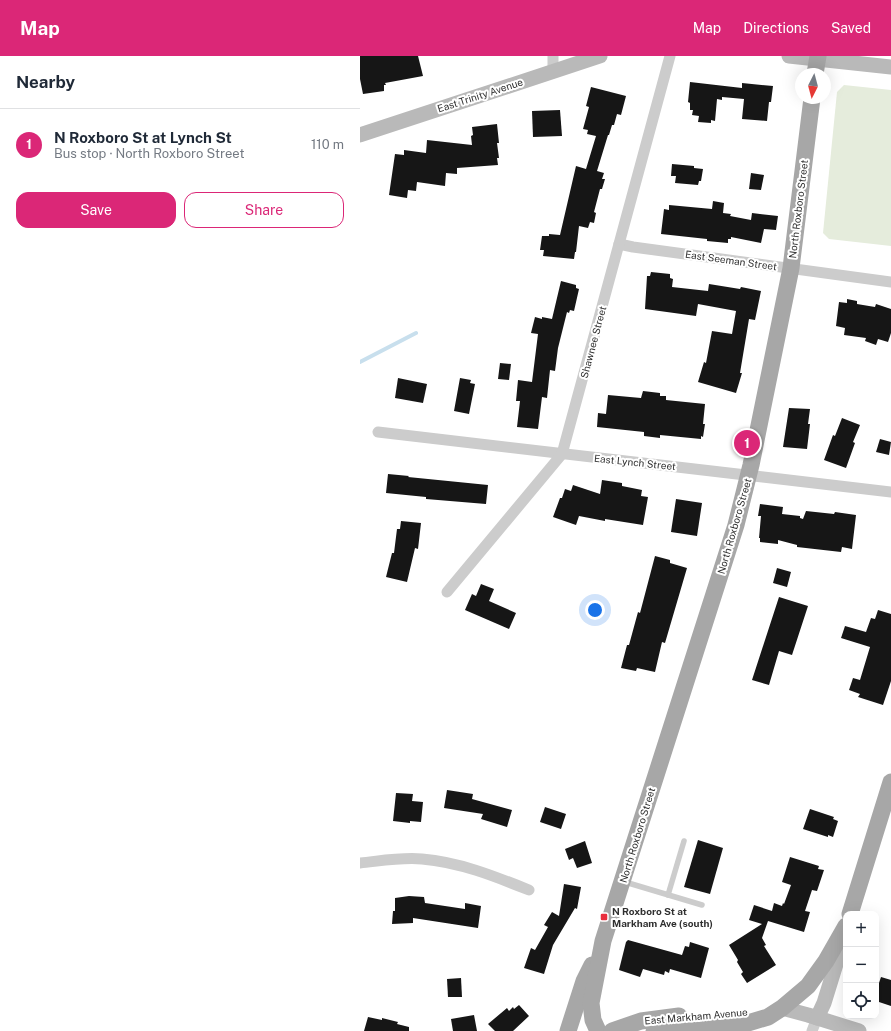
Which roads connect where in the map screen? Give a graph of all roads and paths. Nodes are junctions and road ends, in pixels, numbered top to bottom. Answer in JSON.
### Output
{"nodes":[{"id":1,"x":600,"y":56,"type":"edge"},
{"id":2,"x":670,"y":56,"type":"edge"},
{"id":3,"x":789,"y":56,"type":"edge"},
{"id":4,"x":553,"y":63,"type":"edge"},
{"id":5,"x":817,"y":63,"type":"edge"},
{"id":6,"x":891,"y":67,"type":"edge"},
{"id":7,"x":811,"y":104,"type":"edge"},
{"id":8,"x":360,"y":135,"type":"edge"},
{"id":9,"x":620,"y":244,"type":"junction"},
{"id":10,"x":791,"y":268,"type":"junction"},
{"id":11,"x":891,"y":282,"type":"edge"},
{"id":12,"x":378,"y":432,"type":"dead end"},
{"id":13,"x":562,"y":454,"type":"junction"},
{"id":14,"x":749,"y":475,"type":"junction"},
{"id":15,"x":891,"y":492,"type":"edge"},
{"id":16,"x":447,"y":592,"type":"dead end"},
{"id":17,"x":891,"y":782,"type":"edge"},
{"id":18,"x":684,"y":841,"type":"dead end"},
{"id":19,"x":360,"y":863,"type":"edge"},
{"id":20,"x":622,"y":881,"type":"junction"},
{"id":21,"x":529,"y":890,"type":"dead end"},
{"id":22,"x":668,"y":895,"type":"junction"},
{"id":23,"x":702,"y":905,"type":"dead end"},
{"id":24,"x":851,"y":911,"type":"edge"},
{"id":25,"x":843,"y":931,"type":"edge"},
{"id":26,"x":603,"y":941,"type":"junction"},
{"id":27,"x":843,"y":944,"type":"edge"},
{"id":28,"x":782,"y":1008,"type":"junction"},
{"id":29,"x":815,"y":1024,"type":"edge"},
{"id":30,"x":693,"y":1027,"type":"edge"},
{"id":31,"x":568,"y":1031,"type":"edge"},
{"id":32,"x":598,"y":1031,"type":"edge"},
{"id":33,"x":612,"y":1031,"type":"edge"},
{"id":34,"x":654,"y":1031,"type":"edge"},
{"id":35,"x":859,"y":1031,"type":"edge"}],
"edges":[{"from":1,"to":4,"type":"street","name":"East Trinity Avenue"},
{"from":2,"to":9,"type":"street","name":"Shawnee Street"},
{"from":3,"to":5,"type":"street"},
{"from":4,"to":8,"type":"street","name":"East Trinity Avenue"},
{"from":5,"to":6,"type":"street"},
{"from":7,"to":10,"type":"main road","name":"North Roxboro Street"},
{"from":9,"to":10,"type":"street","name":"East Seeman Street"},
{"from":9,"to":13,"type":"street","name":"Shawnee Street"},
{"from":10,"to":11,"type":"street","name":"East Seeman Street"},
{"from":10,"to":14,"type":"main road","name":"North Roxboro Street"},
{"from":12,"to":13,"type":"street","name":"East Lynch Street"},
{"from":13,"to":14,"type":"street","name":"East Lynch Street"},
{"from":13,"to":16,"type":"street","name":"Shawnee Street"},
{"from":14,"to":15,"type":"street","name":"East Lynch Street"},
{"from":14,"to":20,"type":"main road","name":"North Roxboro Street"},
{"from":17,"to":24,"type":"main road"},
{"from":18,"to":22,"type":"lane"},
{"from":19,"to":21,"type":"street"},
{"from":20,"to":22,"type":"lane"},
{"from":20,"to":26,"type":"main road","name":"North Roxboro Street"},
{"from":22,"to":23,"type":"lane"},
{"from":25,"to":28,"type":"main road"},
{"from":26,"to":31,"type":"main road","name":"North Roxboro Street"},
{"from":26,"to":32,"type":"main road","name":"North Roxboro Street"},
{"from":27,"to":29,"type":"street"},
{"from":28,"to":29,"type":"street","name":"East Markham Avenue"},
{"from":28,"to":30,"type":"main road","name":"East Markham Avenue"},
{"from":28,"to":33,"type":"main road","name":"East Markham Avenue"},
{"from":29,"to":35,"type":"street","name":"East Markham Avenue"},
{"from":30,"to":34,"type":"main road","name":"East Markham Avenue"}]}
